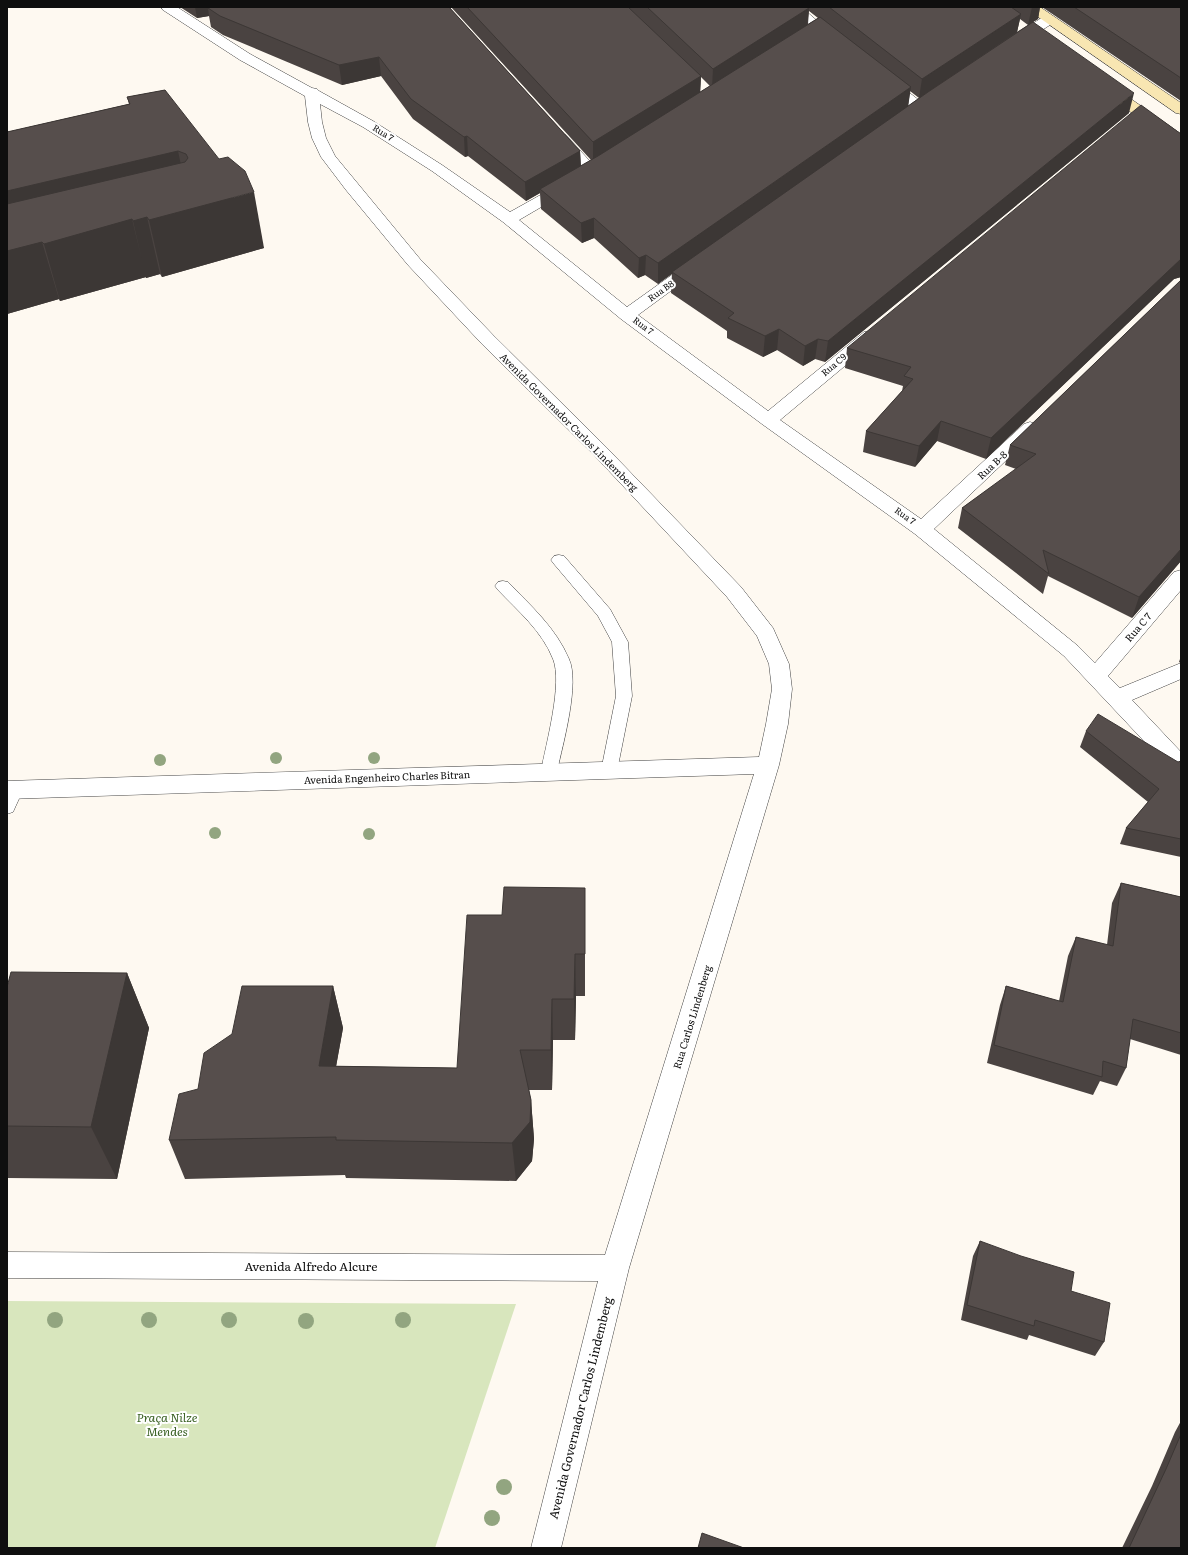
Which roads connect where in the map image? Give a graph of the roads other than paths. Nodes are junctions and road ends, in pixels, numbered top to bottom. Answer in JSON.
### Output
{"nodes":[{"id":1,"x":168,"y":7,"type":"edge"},
{"id":2,"x":793,"y":7,"type":"edge"},
{"id":3,"x":1030,"y":7,"type":"edge"},
{"id":4,"x":216,"y":20,"type":"edge"},
{"id":5,"x":1048,"y":20,"type":"junction"},
{"id":6,"x":193,"y":24,"type":"junction"},
{"id":7,"x":818,"y":28,"type":"junction"},
{"id":8,"x":1021,"y":29,"type":"junction"},
{"id":9,"x":804,"y":37,"type":"edge"},
{"id":10,"x":1039,"y":42,"type":"edge"},
{"id":11,"x":1001,"y":51,"type":"edge"},
{"id":12,"x":847,"y":52,"type":"edge"},
{"id":13,"x":877,"y":75,"type":"edge"},
{"id":14,"x":1096,"y":81,"type":"edge"},
{"id":15,"x":312,"y":92,"type":"junction"},
{"id":16,"x":931,"y":99,"type":"edge"},
{"id":17,"x":919,"y":107,"type":"junction"},
{"id":18,"x":1181,"y":110,"type":"edge"},
{"id":19,"x":906,"y":116,"type":"edge"},
{"id":20,"x":554,"y":131,"type":"edge"},
{"id":21,"x":1181,"y":141,"type":"edge"},
{"id":22,"x":605,"y":164,"type":"edge"},
{"id":23,"x":592,"y":172,"type":"junction"},
{"id":24,"x":509,"y":219,"type":"junction"},
{"id":25,"x":705,"y":259,"type":"edge"},
{"id":26,"x":627,"y":315,"type":"junction"},
{"id":27,"x":879,"y":328,"type":"edge"},
{"id":28,"x":1041,"y":418,"type":"edge"},
{"id":29,"x":768,"y":420,"type":"junction"},
{"id":30,"x":922,"y":529,"type":"junction"},
{"id":31,"x":559,"y":560,"type":"dead end"},
{"id":32,"x":1181,"y":577,"type":"edge"},
{"id":33,"x":503,"y":586,"type":"dead end"},
{"id":34,"x":1181,"y":671,"type":"edge"},
{"id":35,"x":1096,"y":676,"type":"junction"},
{"id":36,"x":1118,"y":698,"type":"junction"},
{"id":37,"x":768,"y":765,"type":"junction"},
{"id":38,"x":1181,"y":766,"type":"edge"},
{"id":39,"x":549,"y":771,"type":"junction"},
{"id":40,"x":609,"y":771,"type":"junction"},
{"id":41,"x":9,"y":795,"type":"edge"},
{"id":42,"x":7,"y":1265,"type":"edge"},
{"id":43,"x":616,"y":1268,"type":"junction"},
{"id":44,"x":546,"y":1548,"type":"edge"}],
"edges":[{"from":1,"to":6,"type":"street","name":"Rua 7"},
{"from":2,"to":7,"type":"street"},
{"from":3,"to":5,"type":"street"},
{"from":4,"to":6,"type":"street"},
{"from":5,"to":8,"type":"street"},
{"from":5,"to":18,"type":"street"},
{"from":6,"to":15,"type":"street","name":"Rua 7"},
{"from":7,"to":9,"type":"street"},
{"from":7,"to":12,"type":"street"},
{"from":8,"to":10,"type":"street"},
{"from":8,"to":11,"type":"street"},
{"from":13,"to":17,"type":"street"},
{"from":14,"to":21,"type":"street"},
{"from":15,"to":24,"type":"street","name":"Rua 7"},
{"from":15,"to":37,"type":"street","name":"Avenida Governador Carlos Lindemberg"},
{"from":16,"to":17,"type":"street"},
{"from":17,"to":19,"type":"street"},
{"from":20,"to":23,"type":"street"},
{"from":22,"to":23,"type":"street"},
{"from":23,"to":24,"type":"street"},
{"from":24,"to":26,"type":"street","name":"Rua 7"},
{"from":25,"to":26,"type":"street","name":"Rua B8"},
{"from":26,"to":29,"type":"street","name":"Rua 7"},
{"from":27,"to":29,"type":"street","name":"Rua C9"},
{"from":28,"to":30,"type":"street","name":"Rua B-8"},
{"from":29,"to":30,"type":"street","name":"Rua 7"},
{"from":30,"to":35,"type":"street","name":"Rua 7"},
{"from":31,"to":40,"type":"lane"},
{"from":32,"to":35,"type":"street","name":"Rua C 7"},
{"from":33,"to":39,"type":"lane"},
{"from":34,"to":36,"type":"street"},
{"from":35,"to":36,"type":"street","name":"Rua 7"},
{"from":36,"to":38,"type":"street","name":"Rua 7"},
{"from":37,"to":40,"type":"street","name":"Avenida Engenheiro Charles Bitran"},
{"from":37,"to":43,"type":"street","name":"Rua Carlos Lindenberg"},
{"from":39,"to":40,"type":"street","name":"Avenida Engenheiro Charles Bitran"},
{"from":39,"to":41,"type":"street","name":"Avenida Engenheiro Charles Bitran"},
{"from":42,"to":43,"type":"street","name":"Avenida Alfredo Alcure"},
{"from":43,"to":44,"type":"street","name":"Avenida Governador Carlos Lindemberg"}]}
